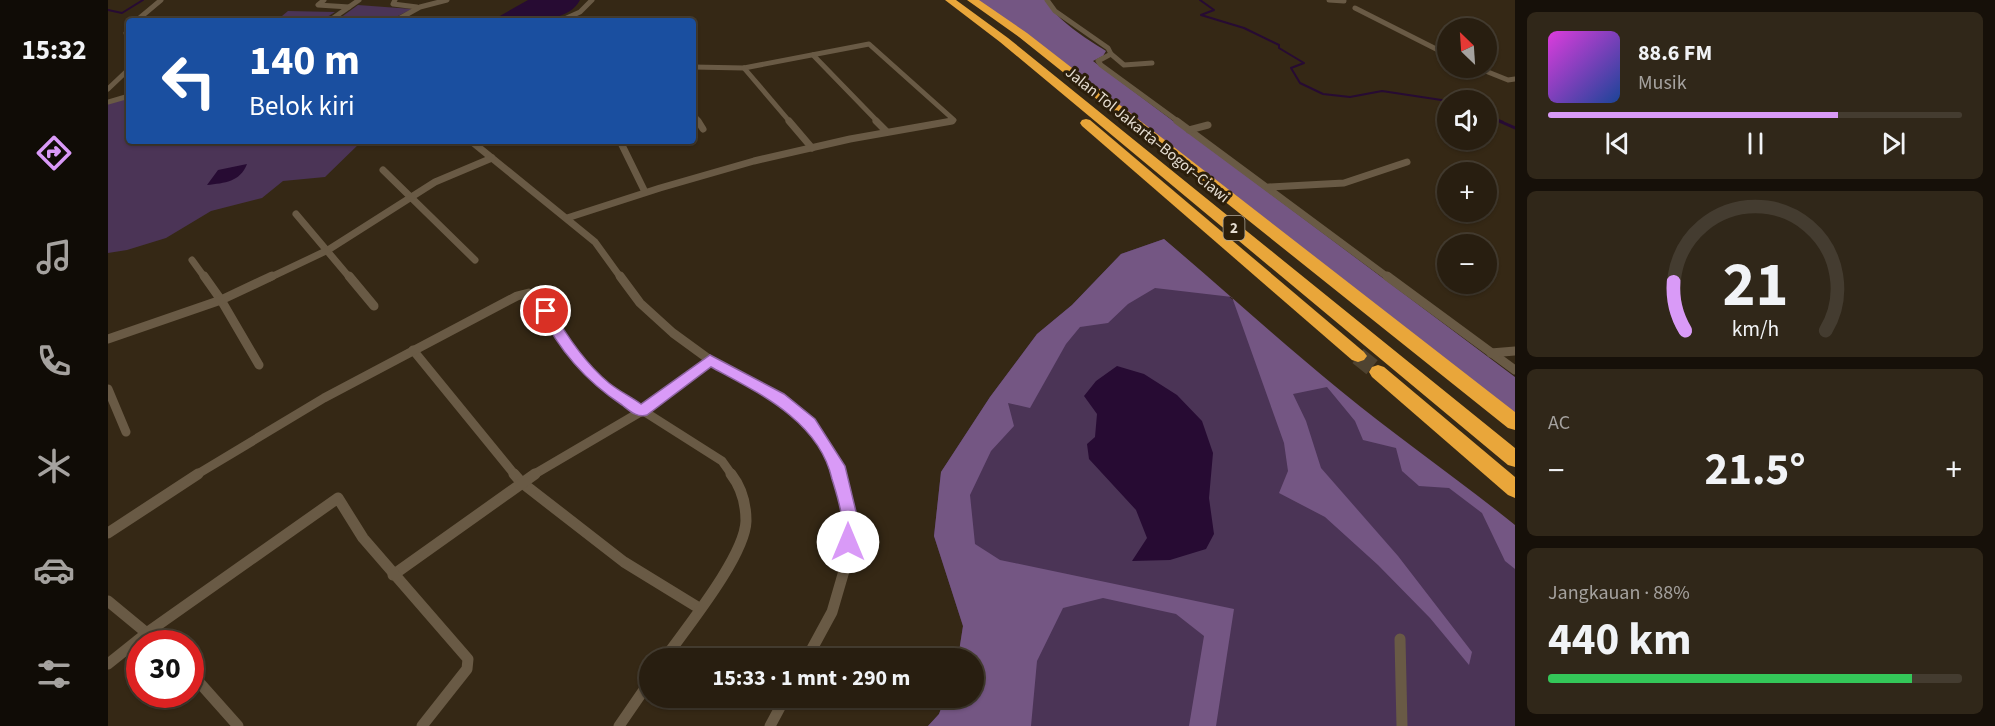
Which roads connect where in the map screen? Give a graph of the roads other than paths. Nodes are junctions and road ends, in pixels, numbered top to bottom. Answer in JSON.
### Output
{"nodes":[{"id":1,"x":161,"y":0,"type":"edge"},
{"id":2,"x":324,"y":0,"type":"edge"},
{"id":3,"x":359,"y":0,"type":"edge"},
{"id":4,"x":395,"y":0,"type":"edge"},
{"id":5,"x":447,"y":0,"type":"edge"},
{"id":6,"x":592,"y":0,"type":"edge"},
{"id":7,"x":949,"y":0,"type":"edge"},
{"id":8,"x":972,"y":0,"type":"edge"},
{"id":9,"x":1047,"y":0,"type":"edge"},
{"id":10,"x":1329,"y":0,"type":"edge"},
{"id":11,"x":1344,"y":1,"type":"edge"},
{"id":12,"x":349,"y":7,"type":"junction"},
{"id":13,"x":420,"y":7,"type":"junction"},
{"id":14,"x":1355,"y":8,"type":"dead end"},
{"id":15,"x":140,"y":18,"type":"edge"},
{"id":16,"x":333,"y":18,"type":"edge"},
{"id":17,"x":400,"y":18,"type":"edge"},
{"id":18,"x":567,"y":18,"type":"edge"},
{"id":19,"x":1437,"y":50,"type":"edge"},
{"id":20,"x":1112,"y":54,"type":"junction"},
{"id":21,"x":813,"y":55,"type":"junction"},
{"id":22,"x":1152,"y":63,"type":"dead end"},
{"id":23,"x":696,"y":67,"type":"edge"},
{"id":24,"x":744,"y":68,"type":"junction"},
{"id":25,"x":126,"y":72,"type":"edge"},
{"id":26,"x":1497,"y":75,"type":"edge"},
{"id":27,"x":1513,"y":81,"type":"edge"},
{"id":28,"x":108,"y":89,"type":"edge"},
{"id":29,"x":126,"y":97,"type":"edge"},
{"id":30,"x":108,"y":102,"type":"edge"},
{"id":31,"x":696,"y":118,"type":"edge"},
{"id":32,"x":1208,"y":125,"type":"dead end"},
{"id":33,"x":703,"y":129,"type":"dead end"},
{"id":34,"x":1189,"y":130,"type":"junction"},
{"id":35,"x":886,"y":131,"type":"junction"},
{"id":36,"x":475,"y":144,"type":"edge"},
{"id":37,"x":621,"y":144,"type":"edge"},
{"id":38,"x":812,"y":148,"type":"junction"},
{"id":39,"x":492,"y":158,"type":"junction"},
{"id":40,"x":1407,"y":162,"type":"dead end"},
{"id":41,"x":384,"y":170,"type":"dead end"},
{"id":42,"x":1269,"y":188,"type":"junction"},
{"id":43,"x":645,"y":192,"type":"junction"},
{"id":44,"x":411,"y":198,"type":"junction"},
{"id":45,"x":296,"y":214,"type":"dead end"},
{"id":46,"x":567,"y":218,"type":"junction"},
{"id":47,"x":328,"y":250,"type":"junction"},
{"id":48,"x":192,"y":260,"type":"dead end"},
{"id":49,"x":476,"y":260,"type":"dead end"},
{"id":50,"x":221,"y":300,"type":"junction"},
{"id":51,"x":374,"y":306,"type":"dead end"},
{"id":52,"x":108,"y":339,"type":"edge"},
{"id":53,"x":412,"y":350,"type":"junction"},
{"id":54,"x":1515,"y":351,"type":"edge"},
{"id":55,"x":1491,"y":353,"type":"junction"},
{"id":56,"x":1359,"y":356,"type":"tunnel mouth"},
{"id":57,"x":710,"y":360,"type":"junction"},
{"id":58,"x":259,"y":365,"type":"dead end"},
{"id":59,"x":1515,"y":370,"type":"edge"},
{"id":60,"x":1378,"y":372,"type":"tunnel mouth"},
{"id":61,"x":108,"y":390,"type":"edge"},
{"id":62,"x":642,"y":411,"type":"junction"},
{"id":63,"x":1515,"y":423,"type":"edge"},
{"id":64,"x":126,"y":432,"type":"dead end"},
{"id":65,"x":1515,"y":459,"type":"edge"},
{"id":66,"x":521,"y":483,"type":"junction"},
{"id":67,"x":1515,"y":489,"type":"edge"},
{"id":68,"x":108,"y":533,"type":"edge"},
{"id":69,"x":393,"y":574,"type":"junction"},
{"id":70,"x":108,"y":601,"type":"edge"},
{"id":71,"x":699,"y":608,"type":"junction"},
{"id":72,"x":145,"y":630,"type":"edge"},
{"id":73,"x":151,"y":630,"type":"edge"},
{"id":74,"x":1400,"y":639,"type":"dead end"},
{"id":75,"x":672,"y":648,"type":"edge"},
{"id":76,"x":812,"y":648,"type":"edge"},
{"id":77,"x":126,"y":650,"type":"edge"},
{"id":78,"x":108,"y":664,"type":"edge"},
{"id":79,"x":204,"y":688,"type":"edge"},
{"id":80,"x":639,"y":697,"type":"edge"},
{"id":81,"x":780,"y":708,"type":"edge"},
{"id":82,"x":238,"y":726,"type":"edge"},
{"id":83,"x":422,"y":726,"type":"edge"},
{"id":84,"x":619,"y":726,"type":"edge"},
{"id":85,"x":770,"y":726,"type":"edge"},
{"id":86,"x":1402,"y":726,"type":"edge"}],
"edges":[{"from":1,"to":15,"type":"street"},
{"from":2,"to":12,"type":"street"},
{"from":3,"to":12,"type":"street"},
{"from":4,"to":13,"type":"street"},
{"from":5,"to":13,"type":"street"},
{"from":6,"to":18,"type":"street"},
{"from":7,"to":56,"type":"highway"},
{"from":7,"to":65,"type":"highway","name":"Jalan Tol Jakarta–Bogor–Ciawi","number":"2"},
{"from":8,"to":63,"type":"highway","name":"Jalan Tol Jakarta–Bogor–Ciawi","number":"2"},
{"from":9,"to":20,"type":"street"},
{"from":10,"to":11,"type":"street"},
{"from":12,"to":16,"type":"street"},
{"from":13,"to":17,"type":"street"},
{"from":14,"to":19,"type":"street"},
{"from":20,"to":22,"type":"street"},
{"from":20,"to":34,"type":"street"},
{"from":21,"to":24,"type":"street"},
{"from":21,"to":35,"type":"street"},
{"from":21,"to":35,"type":"street"},
{"from":23,"to":24,"type":"street"},
{"from":24,"to":38,"type":"street"},
{"from":25,"to":28,"type":"street"},
{"from":26,"to":27,"type":"street"},
{"from":29,"to":30,"type":"street"},
{"from":31,"to":33,"type":"street"},
{"from":32,"to":34,"type":"street"},
{"from":34,"to":42,"type":"street"},
{"from":35,"to":38,"type":"street"},
{"from":36,"to":39,"type":"street"},
{"from":37,"to":43,"type":"street"},
{"from":38,"to":43,"type":"street"},
{"from":39,"to":44,"type":"street"},
{"from":39,"to":46,"type":"street"},
{"from":40,"to":42,"type":"street"},
{"from":41,"to":44,"type":"street"},
{"from":42,"to":55,"type":"street"},
{"from":43,"to":46,"type":"street"},
{"from":44,"to":47,"type":"street"},
{"from":44,"to":49,"type":"street"},
{"from":45,"to":47,"type":"street"},
{"from":46,"to":57,"type":"street"},
{"from":47,"to":50,"type":"street"},
{"from":47,"to":51,"type":"street"},
{"from":48,"to":50,"type":"street"},
{"from":50,"to":52,"type":"street"},
{"from":50,"to":58,"type":"street"},
{"from":53,"to":62,"type":"street"},
{"from":53,"to":66,"type":"street"},
{"from":53,"to":68,"type":"street"},
{"from":54,"to":55,"type":"street"},
{"from":55,"to":59,"type":"street"},
{"from":57,"to":62,"type":"street"},
{"from":57,"to":76,"type":"street"},
{"from":60,"to":67,"type":"highway"},
{"from":61,"to":64,"type":"street"},
{"from":62,"to":66,"type":"street"},
{"from":62,"to":71,"type":"street"},
{"from":66,"to":69,"type":"street"},
{"from":66,"to":71,"type":"street"},
{"from":69,"to":73,"type":"street"},
{"from":69,"to":83,"type":"street"},
{"from":70,"to":72,"type":"street"},
{"from":71,"to":75,"type":"street"},
{"from":74,"to":86,"type":"street"},
{"from":77,"to":78,"type":"street"},
{"from":79,"to":82,"type":"street"},
{"from":80,"to":84,"type":"street"},
{"from":81,"to":85,"type":"street"}]}
